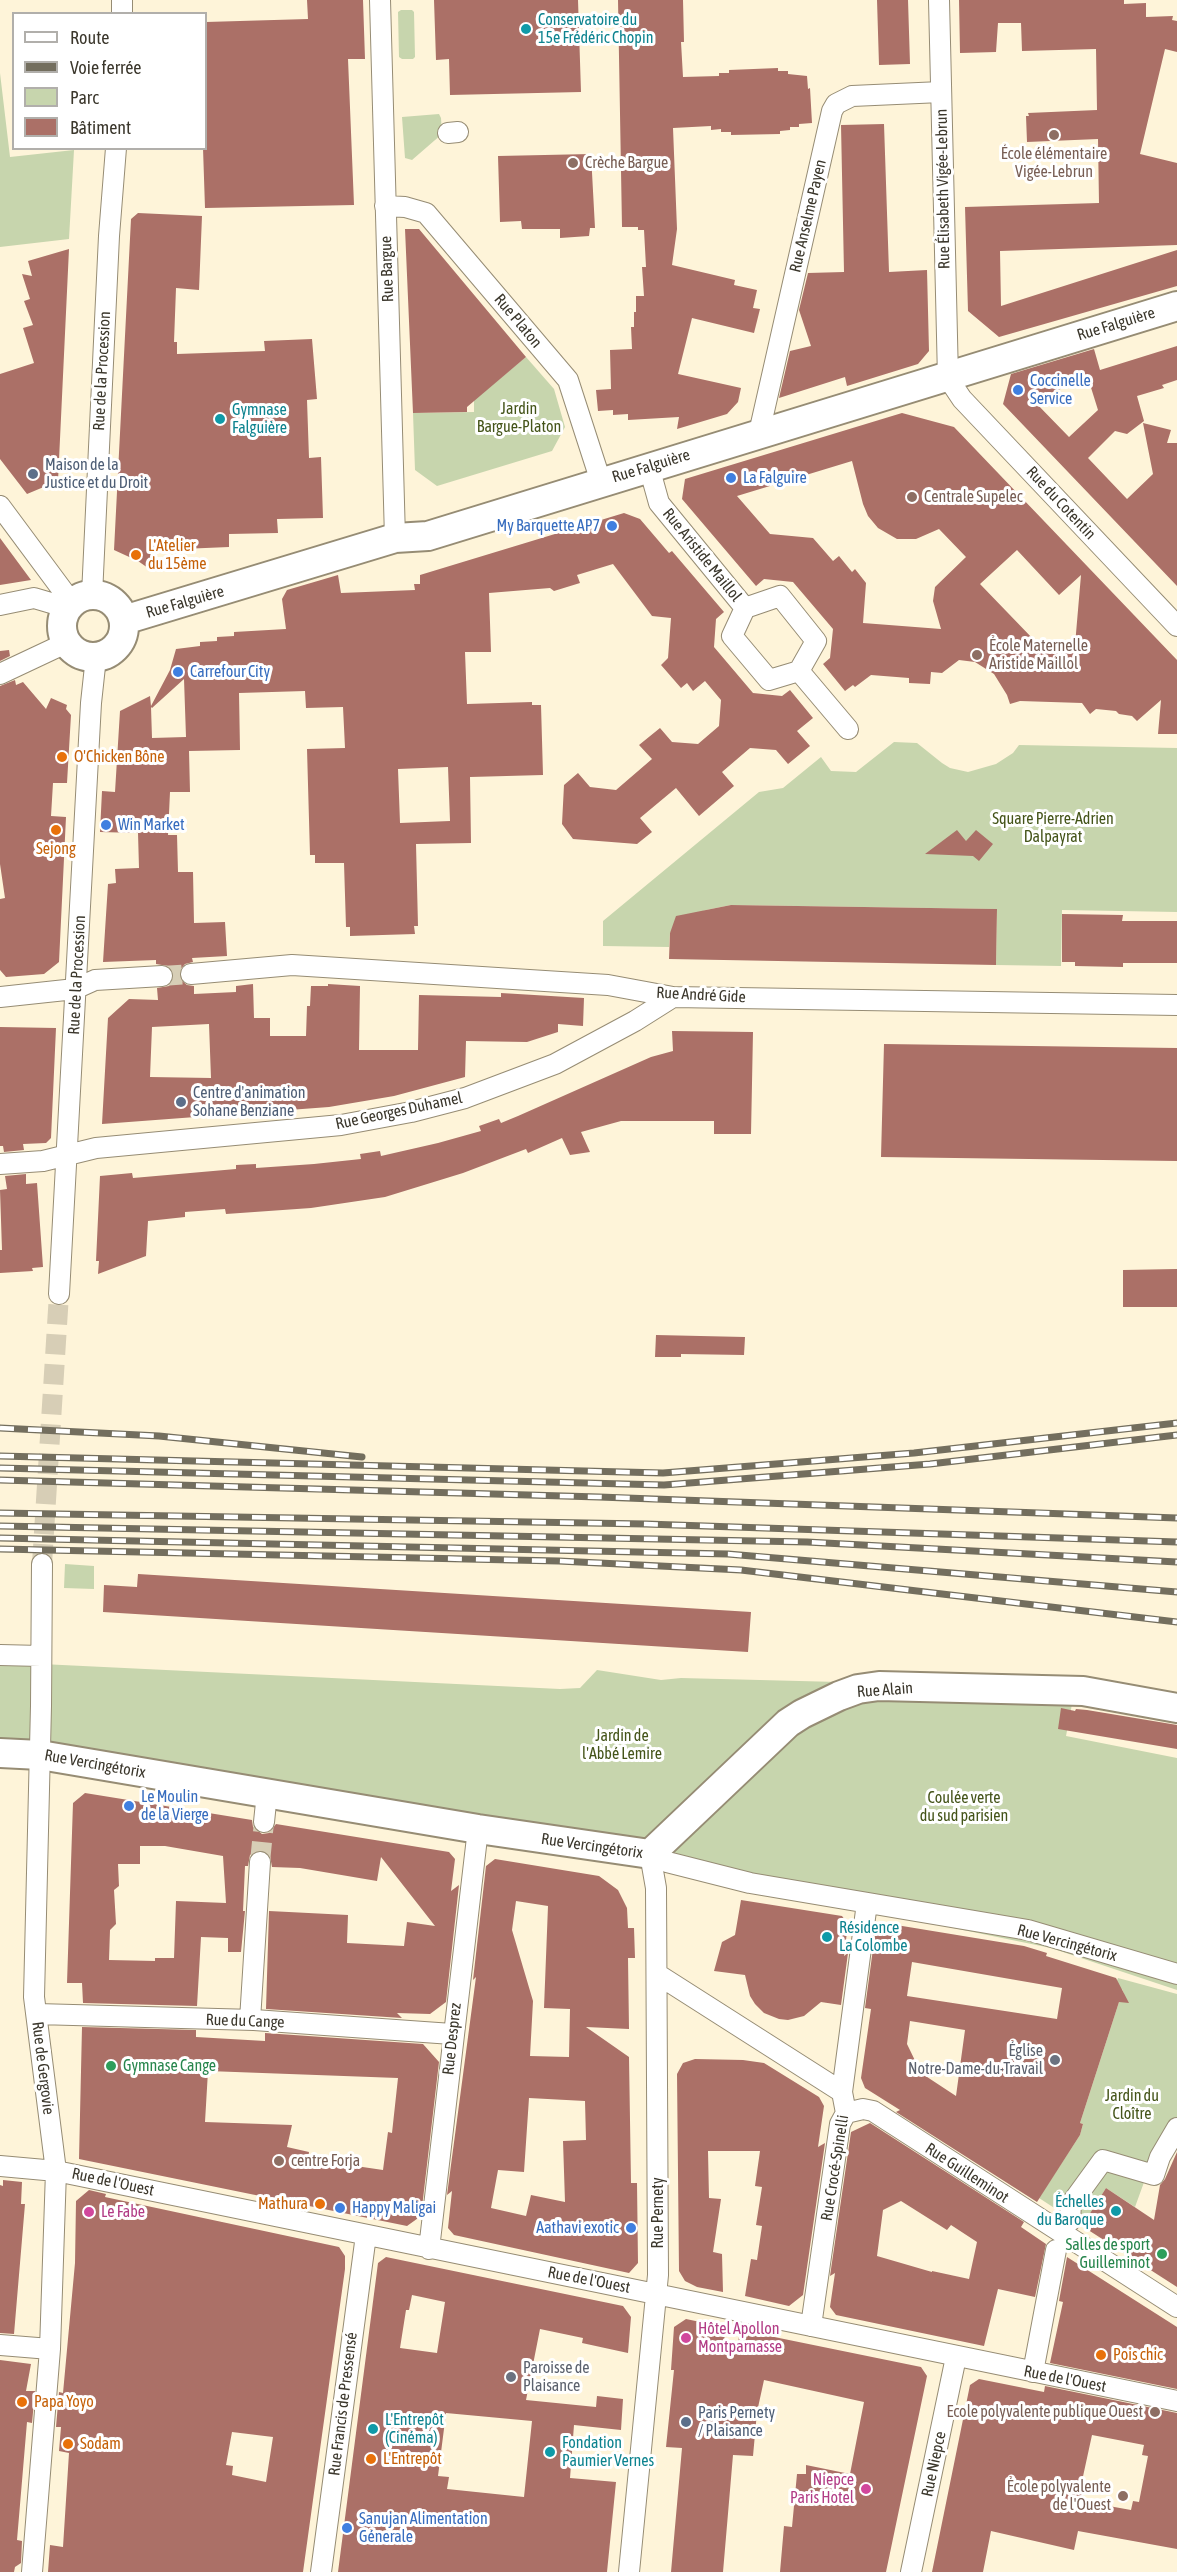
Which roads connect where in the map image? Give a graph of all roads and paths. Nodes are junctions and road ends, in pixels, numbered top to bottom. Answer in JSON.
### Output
{"nodes":[{"id":1,"x":380,"y":0,"type":"edge"},
{"id":2,"x":939,"y":0,"type":"edge"},
{"id":3,"x":941,"y":92,"type":"junction"},
{"id":4,"x":116,"y":150,"type":"edge"},
{"id":5,"x":385,"y":206,"type":"junction"},
{"id":6,"x":1177,"y":306,"type":"edge"},
{"id":7,"x":948,"y":378,"type":"junction"},
{"id":8,"x":759,"y":433,"type":"junction"},
{"id":9,"x":649,"y":466,"type":"junction"},
{"id":10,"x":601,"y":482,"type":"junction"},
{"id":11,"x":0,"y":506,"type":"edge"},
{"id":12,"x":395,"y":538,"type":"junction"},
{"id":13,"x":77,"y":602,"type":"junction"},
{"id":14,"x":0,"y":605,"type":"edge"},
{"id":15,"x":746,"y":608,"type":"junction"},
{"id":16,"x":124,"y":620,"type":"junction"},
{"id":17,"x":1177,"y":626,"type":"edge"},
{"id":18,"x":68,"y":642,"type":"junction"},
{"id":19,"x":96,"y":657,"type":"junction"},
{"id":20,"x":799,"y":671,"type":"junction"},
{"id":21,"x":0,"y":674,"type":"edge"},
{"id":22,"x":848,"y":729,"type":"dead end"},
{"id":23,"x":191,"y":974,"type":"tunnel mouth"},
{"id":24,"x":162,"y":976,"type":"tunnel mouth"},
{"id":25,"x":75,"y":989,"type":"junction"},
{"id":26,"x":0,"y":997,"type":"edge"},
{"id":27,"x":673,"y":997,"type":"junction"},
{"id":28,"x":1177,"y":1005,"type":"edge"},
{"id":29,"x":67,"y":1154,"type":"junction"},
{"id":30,"x":0,"y":1164,"type":"edge"},
{"id":31,"x":59,"y":1294,"type":"tunnel mouth"},
{"id":32,"x":42,"y":1564,"type":"tunnel mouth"},
{"id":33,"x":0,"y":1654,"type":"edge"},
{"id":34,"x":41,"y":1656,"type":"junction"},
{"id":35,"x":1177,"y":1707,"type":"edge"},
{"id":36,"x":0,"y":1753,"type":"edge"},
{"id":37,"x":40,"y":1755,"type":"junction"},
{"id":38,"x":267,"y":1793,"type":"junction"},
{"id":39,"x":264,"y":1822,"type":"tunnel mouth"},
{"id":40,"x":478,"y":1829,"type":"junction"},
{"id":41,"x":650,"y":1854,"type":"junction"},
{"id":42,"x":260,"y":1862,"type":"tunnel mouth"},
{"id":43,"x":867,"y":1903,"type":"junction"},
{"id":44,"x":657,"y":1974,"type":"junction"},
{"id":45,"x":1177,"y":1974,"type":"edge"},
{"id":46,"x":36,"y":2014,"type":"junction"},
{"id":47,"x":250,"y":2020,"type":"junction"},
{"id":48,"x":452,"y":2034,"type":"junction"},
{"id":49,"x":842,"y":2092,"type":"junction"},
{"id":50,"x":846,"y":2113,"type":"junction"},
{"id":51,"x":1177,"y":2128,"type":"edge"},
{"id":52,"x":0,"y":2166,"type":"edge"},
{"id":53,"x":56,"y":2171,"type":"junction"},
{"id":54,"x":1070,"y":2221,"type":"dead end"},
{"id":55,"x":366,"y":2235,"type":"junction"},
{"id":56,"x":429,"y":2249,"type":"junction"},
{"id":57,"x":1056,"y":2250,"type":"dead end"},
{"id":58,"x":655,"y":2293,"type":"junction"},
{"id":59,"x":1177,"y":2307,"type":"edge"},
{"id":60,"x":811,"y":2326,"type":"junction"},
{"id":61,"x":0,"y":2345,"type":"edge"},
{"id":62,"x":50,"y":2349,"type":"junction"},
{"id":63,"x":956,"y":2356,"type":"junction"},
{"id":64,"x":1033,"y":2372,"type":"junction"},
{"id":65,"x":1177,"y":2401,"type":"edge"},
{"id":66,"x":32,"y":2572,"type":"edge"},
{"id":67,"x":321,"y":2572,"type":"edge"},
{"id":68,"x":629,"y":2572,"type":"edge"},
{"id":69,"x":911,"y":2572,"type":"edge"}],
"edges":[{"from":1,"to":5,"type":"street","name":"Rue Bargue"},
{"from":2,"to":3,"type":"street","name":"Rue Élisabeth Vigée-Lebrun"},
{"from":3,"to":7,"type":"street","name":"Rue Élisabeth Vigée-Lebrun"},
{"from":3,"to":8,"type":"street","name":"Rue Anselme Payen"},
{"from":4,"to":13,"type":"street","name":"Rue de la Procession"},
{"from":5,"to":10,"type":"street","name":"Rue Platon"},
{"from":5,"to":12,"type":"street","name":"Rue Bargue"},
{"from":6,"to":7,"type":"street","name":"Rue Falguière"},
{"from":7,"to":8,"type":"street","name":"Rue Falguière"},
{"from":7,"to":17,"type":"street","name":"Rue du Cotentin"},
{"from":8,"to":9,"type":"street","name":"Rue Falguière"},
{"from":9,"to":10,"type":"street","name":"Rue Falguière"},
{"from":9,"to":15,"type":"street","name":"Rue Aristide Maillol"},
{"from":10,"to":12,"type":"street","name":"Rue Falguière"},
{"from":11,"to":13,"type":"street"},
{"from":12,"to":16,"type":"street","name":"Rue Falguière"},
{"from":13,"to":14,"type":"street"},
{"from":13,"to":16,"type":"street"},
{"from":13,"to":18,"type":"street"},
{"from":15,"to":20,"type":"street","name":"Rue Aristide Maillol"},
{"from":15,"to":20,"type":"street","name":"Rue Aristide Maillol"},
{"from":16,"to":19,"type":"street"},
{"from":18,"to":19,"type":"street"},
{"from":18,"to":21,"type":"street"},
{"from":19,"to":25,"type":"street","name":"Rue de la Procession"},
{"from":20,"to":22,"type":"street"},
{"from":23,"to":27,"type":"street","name":"Rue André Gide"},
{"from":24,"to":25,"type":"street"},
{"from":25,"to":26,"type":"street"},
{"from":25,"to":29,"type":"street","name":"Rue de la Procession"},
{"from":27,"to":28,"type":"street","name":"Rue André Gide"},
{"from":27,"to":29,"type":"street","name":"Rue Georges Duhamel"},
{"from":29,"to":30,"type":"street","name":"Rue Georges Duhamel"},
{"from":29,"to":31,"type":"street","name":"Rue de la Procession"},
{"from":32,"to":34,"type":"street","name":"Rue de Gergovie"},
{"from":33,"to":34,"type":"street"},
{"from":34,"to":37,"type":"street","name":"Rue de Gergovie"},
{"from":35,"to":41,"type":"street","name":"Rue Alain"},
{"from":36,"to":37,"type":"street","name":"Rue Vercingétorix"},
{"from":37,"to":38,"type":"street","name":"Rue Vercingétorix"},
{"from":37,"to":46,"type":"street","name":"Rue de Gergovie"},
{"from":38,"to":39,"type":"street"},
{"from":38,"to":40,"type":"street","name":"Rue Vercingétorix"},
{"from":40,"to":41,"type":"street","name":"Rue Vercingétorix"},
{"from":40,"to":48,"type":"street","name":"Rue Desprez"},
{"from":41,"to":43,"type":"street","name":"Rue Vercingétorix"},
{"from":41,"to":44,"type":"street","name":"Rue Pernety"},
{"from":42,"to":47,"type":"street"},
{"from":43,"to":45,"type":"street","name":"Rue Vercingétorix"},
{"from":43,"to":49,"type":"street","name":"Rue Crocé-Spinelli"},
{"from":44,"to":49,"type":"street"},
{"from":44,"to":58,"type":"street","name":"Rue Pernety"},
{"from":46,"to":47,"type":"street","name":"Rue du Cange"},
{"from":46,"to":53,"type":"street","name":"Rue de Gergovie"},
{"from":47,"to":48,"type":"street","name":"Rue du Cange"},
{"from":48,"to":56,"type":"street","name":"Rue Desprez"},
{"from":49,"to":50,"type":"street","name":"Rue Crocé-Spinelli"},
{"from":50,"to":59,"type":"street","name":"Rue Guilleminot"},
{"from":50,"to":60,"type":"street","name":"Rue Crocé-Spinelli"},
{"from":51,"to":54,"type":"street"},
{"from":52,"to":53,"type":"street","name":"Rue de l'Ouest"},
{"from":53,"to":55,"type":"street","name":"Rue de l'Ouest"},
{"from":53,"to":62,"type":"street","name":"Rue de Gergovie"},
{"from":55,"to":56,"type":"street","name":"Rue de l'Ouest"},
{"from":55,"to":67,"type":"street","name":"Rue Francis de Pressensé"},
{"from":56,"to":58,"type":"street","name":"Rue de l'Ouest"},
{"from":57,"to":64,"type":"street"},
{"from":58,"to":60,"type":"street","name":"Rue de l'Ouest"},
{"from":58,"to":68,"type":"street","name":"Rue Pernety"},
{"from":60,"to":63,"type":"street","name":"Rue de l'Ouest"},
{"from":61,"to":62,"type":"street"},
{"from":62,"to":66,"type":"street","name":"Rue de Gergovie"},
{"from":63,"to":64,"type":"street","name":"Rue de l'Ouest"},
{"from":63,"to":69,"type":"street","name":"Rue Niepce"},
{"from":64,"to":65,"type":"street","name":"Rue de l'Ouest"}]}
